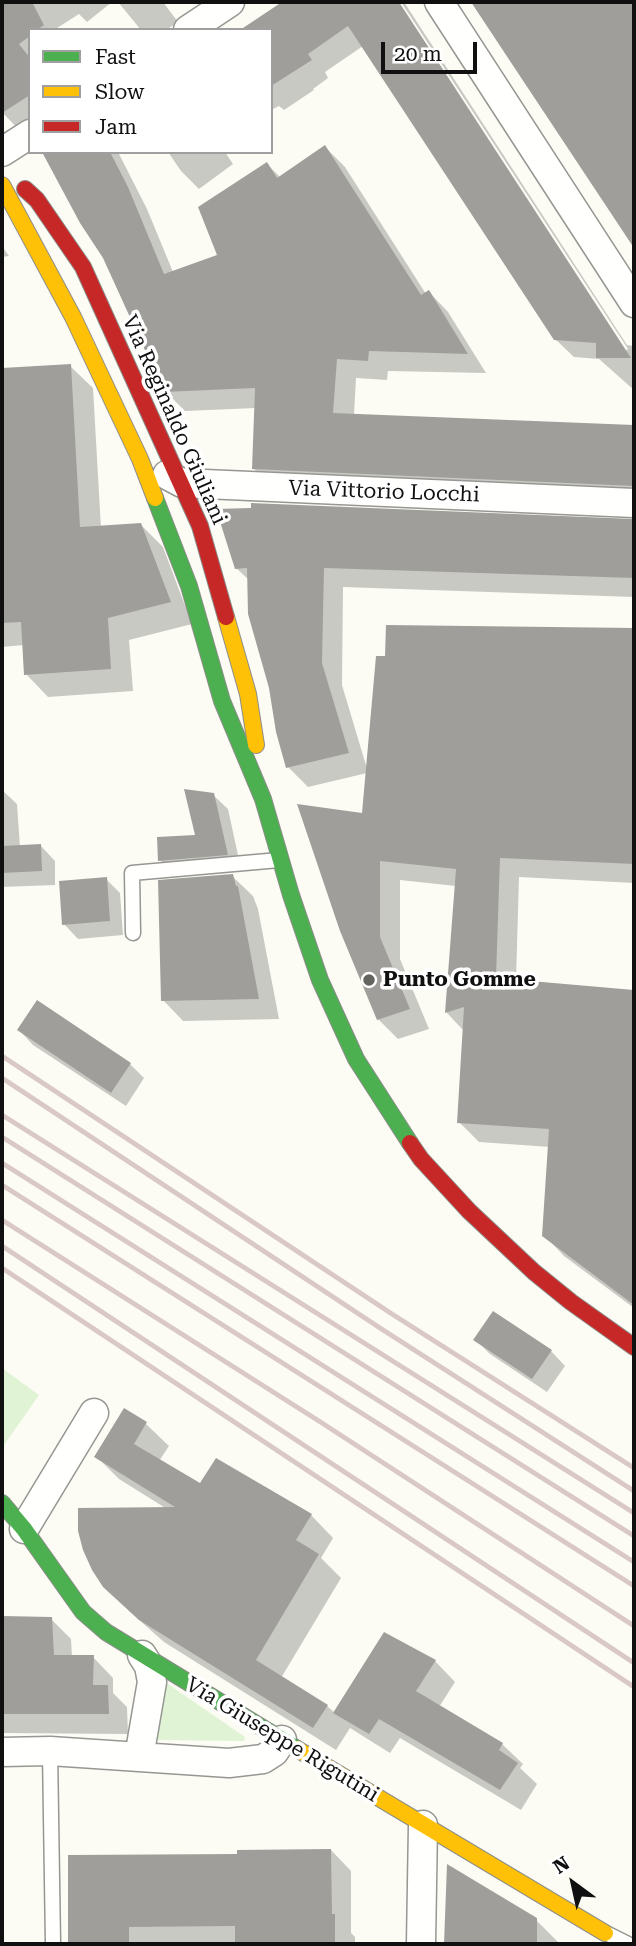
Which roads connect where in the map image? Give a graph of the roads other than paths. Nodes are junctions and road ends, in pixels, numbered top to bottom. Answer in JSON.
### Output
{"nodes":[{"id":1,"x":230,"y":2,"type":"edge"},
{"id":2,"x":439,"y":2,"type":"edge"},
{"id":3,"x":191,"y":28,"type":"edge"},
{"id":4,"x":28,"y":135,"type":"edge"},
{"id":5,"x":2,"y":152,"type":"edge"},
{"id":6,"x":2,"y":171,"type":"edge"},
{"id":7,"x":2,"y":185,"type":"edge"},
{"id":8,"x":634,"y":303,"type":"edge"},
{"id":9,"x":140,"y":460,"type":"junction"},
{"id":10,"x":182,"y":483,"type":"junction"},
{"id":11,"x":634,"y":503,"type":"edge"},
{"id":12,"x":263,"y":799,"type":"junction"},
{"id":13,"x":281,"y":860,"type":"junction"},
{"id":14,"x":133,"y":933,"type":"dead end"},
{"id":15,"x":634,"y":1347,"type":"edge"},
{"id":16,"x":94,"y":1413,"type":"dead end"},
{"id":17,"x":2,"y":1503,"type":"edge"},
{"id":18,"x":24,"y":1529,"type":"junction"},
{"id":19,"x":142,"y":1655,"type":"junction"},
{"id":20,"x":282,"y":1740,"type":"junction"},
{"id":21,"x":50,"y":1751,"type":"junction"},
{"id":22,"x":2,"y":1752,"type":"edge"},
{"id":23,"x":139,"y":1757,"type":"junction"},
{"id":24,"x":423,"y":1825,"type":"junction"},
{"id":25,"x":589,"y":1932,"type":"edge"},
{"id":26,"x":53,"y":1944,"type":"edge"},
{"id":27,"x":421,"y":1944,"type":"edge"},
{"id":28,"x":628,"y":1944,"type":"edge"}],
"edges":[{"from":1,"to":3,"type":"street"},
{"from":2,"to":8,"type":"street"},
{"from":4,"to":5,"type":"street"},
{"from":6,"to":10,"type":"main road","name":"Via Reginaldo Giuliani"},
{"from":7,"to":9,"type":"main road","name":"Via Reginaldo Giuliani"},
{"from":9,"to":10,"type":"street","name":"Via Vittorio Locchi"},
{"from":9,"to":12,"type":"main road","name":"Via Reginaldo Giuliani"},
{"from":10,"to":11,"type":"street","name":"Via Vittorio Locchi"},
{"from":10,"to":12,"type":"main road","name":"Via Reginaldo Giuliani"},
{"from":12,"to":13,"type":"main road","name":"Via Reginaldo Giuliani"},
{"from":13,"to":14,"type":"lane"},
{"from":13,"to":15,"type":"main road","name":"Via Reginaldo Giuliani"},
{"from":16,"to":18,"type":"street"},
{"from":17,"to":18,"type":"main road","name":"Via Giuseppe Rigutini"},
{"from":18,"to":19,"type":"main road","name":"Via Giuseppe Rigutini"},
{"from":19,"to":20,"type":"main road","name":"Via Giuseppe Rigutini"},
{"from":19,"to":23,"type":"street","name":"Via Giuseppe Rigutini"},
{"from":20,"to":23,"type":"street"},
{"from":20,"to":24,"type":"main road","name":"Via Giuseppe Rigutini"},
{"from":21,"to":22,"type":"street"},
{"from":21,"to":23,"type":"street"},
{"from":21,"to":26,"type":"lane"},
{"from":24,"to":25,"type":"main road","name":"Via Giuseppe Rigutini"},
{"from":24,"to":27,"type":"street"},
{"from":25,"to":28,"type":"lane"}]}
